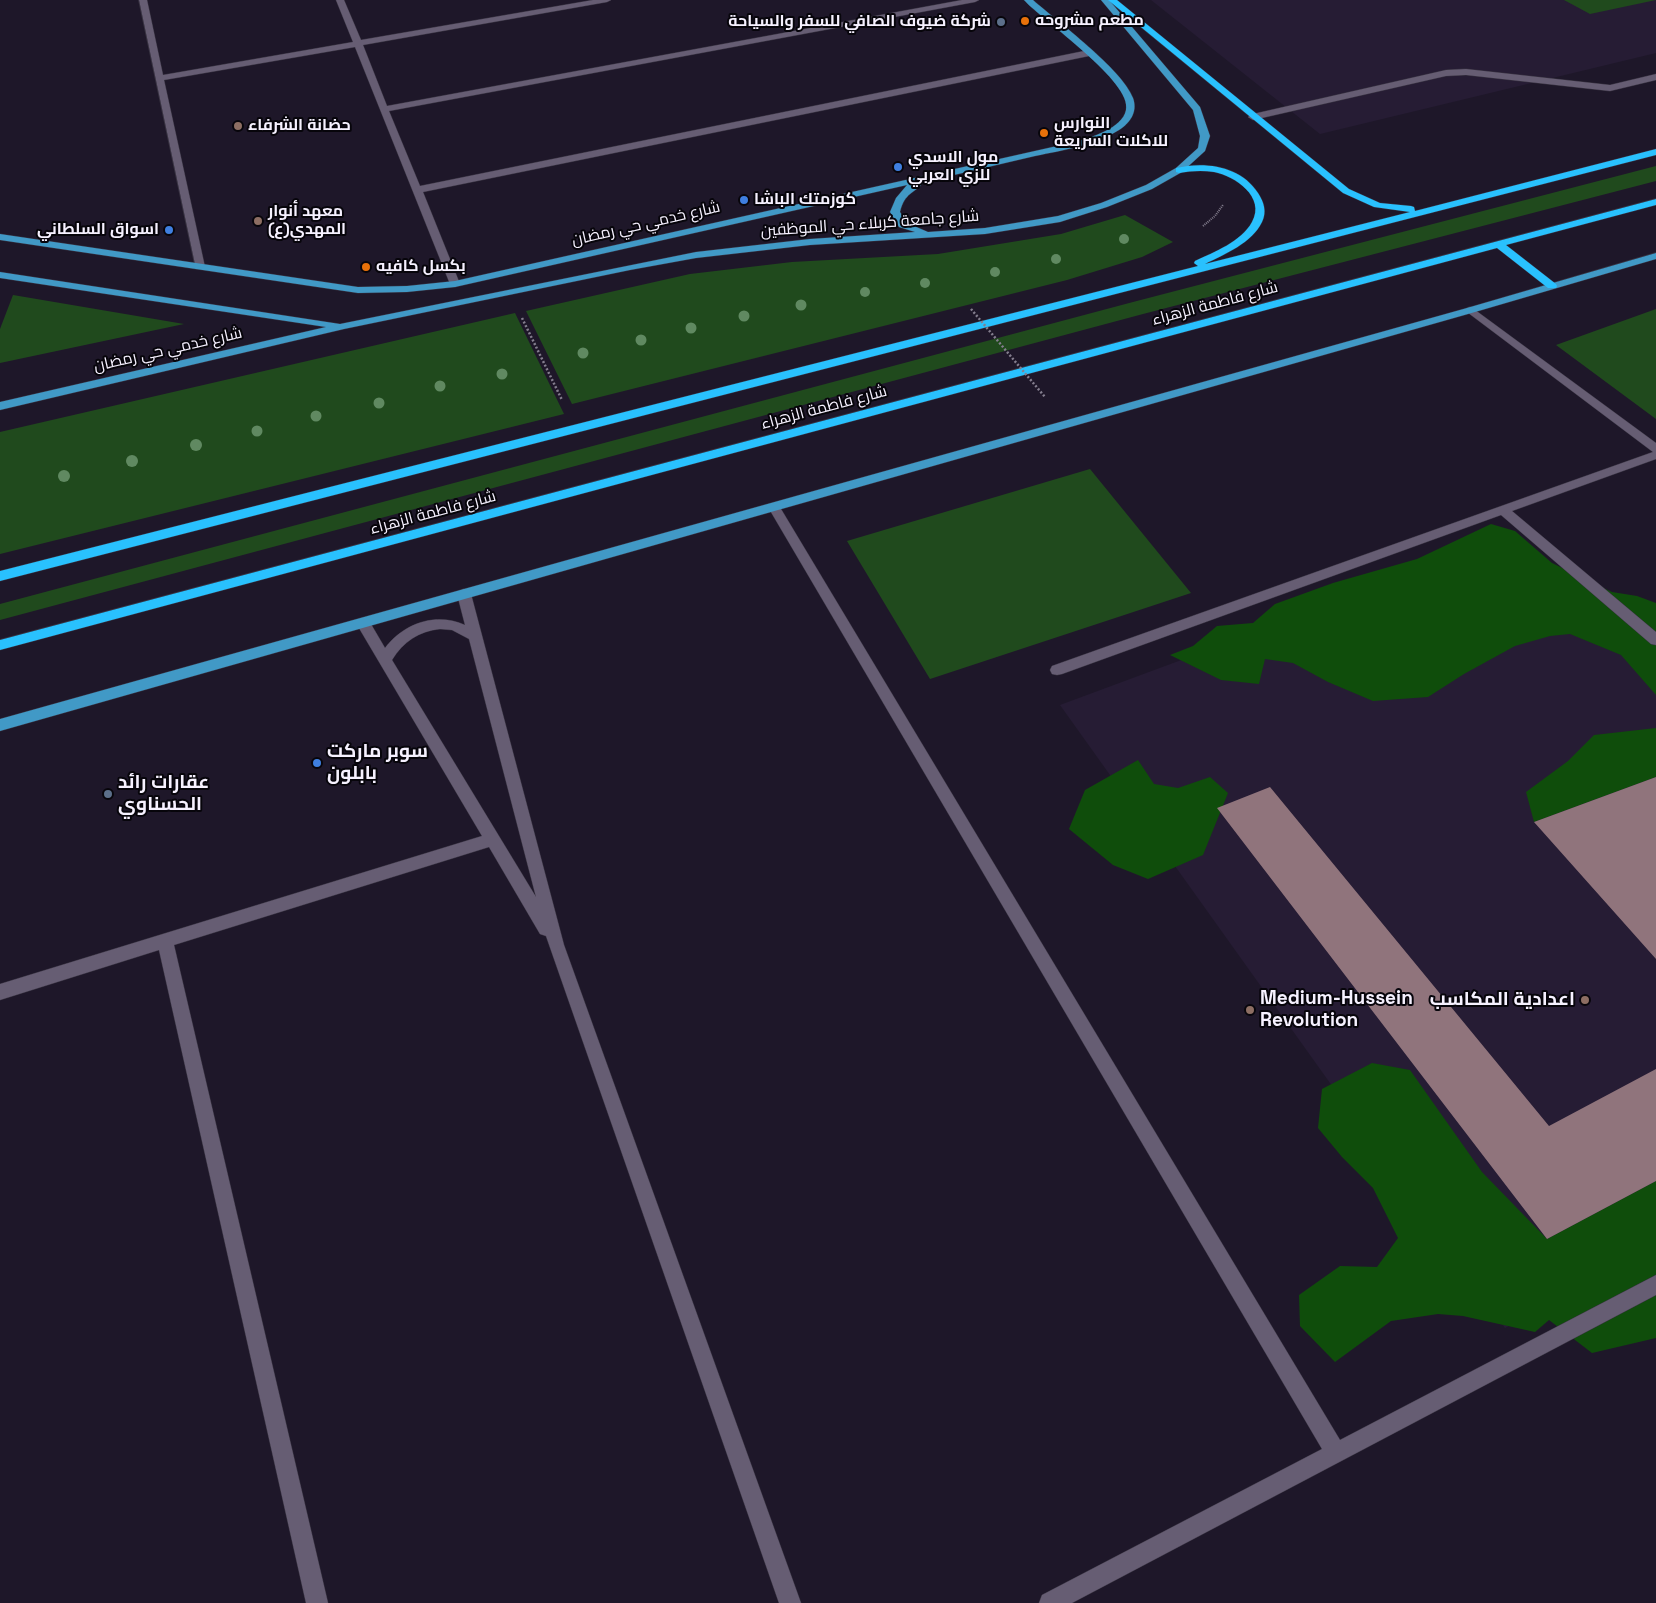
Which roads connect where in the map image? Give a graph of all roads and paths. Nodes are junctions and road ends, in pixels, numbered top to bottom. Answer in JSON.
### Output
{"nodes":[{"id":1,"x":143,"y":0,"type":"edge"},
{"id":2,"x":340,"y":0,"type":"edge"},
{"id":3,"x":607,"y":0,"type":"edge"},
{"id":4,"x":975,"y":0,"type":"edge"},
{"id":5,"x":1028,"y":0,"type":"edge"},
{"id":6,"x":1105,"y":0,"type":"edge"},
{"id":7,"x":1112,"y":0,"type":"edge"},
{"id":8,"x":357,"y":43,"type":"junction"},
{"id":9,"x":1089,"y":53,"type":"junction"},
{"id":10,"x":1656,"y":77,"type":"edge"},
{"id":11,"x":160,"y":78,"type":"junction"},
{"id":12,"x":384,"y":110,"type":"junction"},
{"id":13,"x":1253,"y":116,"type":"junction"},
{"id":14,"x":1656,"y":152,"type":"edge"},
{"id":15,"x":1179,"y":170,"type":"junction"},
{"id":16,"x":927,"y":178,"type":"junction"},
{"id":17,"x":416,"y":190,"type":"junction"},
{"id":18,"x":1656,"y":202,"type":"edge"},
{"id":19,"x":1449,"y":205,"type":"junction"},
{"id":20,"x":964,"y":234,"type":"junction"},
{"id":21,"x":0,"y":237,"type":"edge"},
{"id":22,"x":1498,"y":244,"type":"junction"},
{"id":23,"x":1656,"y":256,"type":"edge"},
{"id":24,"x":200,"y":266,"type":"junction"},
{"id":25,"x":1178,"y":274,"type":"junction"},
{"id":26,"x":0,"y":275,"type":"edge"},
{"id":27,"x":455,"y":284,"type":"junction"},
{"id":28,"x":1552,"y":286,"type":"junction"},
{"id":29,"x":510,"y":292,"type":"junction"},
{"id":30,"x":970,"y":309,"type":"dead end"},
{"id":31,"x":1471,"y":310,"type":"junction"},
{"id":32,"x":344,"y":326,"type":"junction"},
{"id":33,"x":1045,"y":398,"type":"dead end"},
{"id":34,"x":0,"y":406,"type":"edge"},
{"id":35,"x":574,"y":428,"type":"junction"},
{"id":36,"x":1656,"y":448,"type":"edge"},
{"id":37,"x":1656,"y":455,"type":"edge"},
{"id":38,"x":774,"y":507,"type":"junction"},
{"id":39,"x":1503,"y":510,"type":"junction"},
{"id":40,"x":0,"y":576,"type":"edge"},
{"id":41,"x":464,"y":594,"type":"junction"},
{"id":42,"x":363,"y":623,"type":"junction"},
{"id":43,"x":475,"y":636,"type":"junction"},
{"id":44,"x":1656,"y":640,"type":"edge"},
{"id":45,"x":0,"y":645,"type":"edge"},
{"id":46,"x":386,"y":659,"type":"junction"},
{"id":47,"x":1057,"y":670,"type":"dead end"},
{"id":48,"x":0,"y":725,"type":"edge"},
{"id":49,"x":492,"y":839,"type":"junction"},
{"id":50,"x":165,"y":940,"type":"junction"},
{"id":51,"x":556,"y":946,"type":"junction"},
{"id":52,"x":0,"y":992,"type":"edge"},
{"id":53,"x":1656,"y":1285,"type":"edge"},
{"id":54,"x":1336,"y":1453,"type":"junction"},
{"id":55,"x":317,"y":1603,"type":"edge"},
{"id":56,"x":790,"y":1603,"type":"edge"},
{"id":57,"x":1050,"y":1603,"type":"edge"}],
"edges":[{"from":1,"to":11,"type":"street"},
{"from":2,"to":8,"type":"street"},
{"from":3,"to":8,"type":"street"},
{"from":4,"to":12,"type":"street"},
{"from":5,"to":9,"type":"main road"},
{"from":6,"to":15,"type":"main road","name":"شارع جامعة كربلاء حي الموظفين"},
{"from":7,"to":13,"type":"highway"},
{"from":8,"to":11,"type":"street"},
{"from":8,"to":12,"type":"street"},
{"from":9,"to":16,"type":"main road","name":"شارع خدمي حي رمضان"},
{"from":9,"to":17,"type":"street"},
{"from":10,"to":13,"type":"street"},
{"from":11,"to":24,"type":"street"},
{"from":12,"to":17,"type":"street"},
{"from":13,"to":19,"type":"highway"},
{"from":14,"to":19,"type":"highway","name":"شارع فاطمة الزهراء"},
{"from":15,"to":20,"type":"main road","name":"شارع جامعة كربلاء حي الموظفين"},
{"from":15,"to":25,"type":"highway"},
{"from":16,"to":20,"type":"main road"},
{"from":16,"to":27,"type":"main road","name":"شارع خدمي حي رمضان"},
{"from":17,"to":27,"type":"street"},
{"from":18,"to":22,"type":"highway","name":"شارع فاطمة الزهراء"},
{"from":19,"to":25,"type":"highway","name":"شارع فاطمة الزهراء"},
{"from":20,"to":29,"type":"main road","name":"شارع جامعة كربلاء حي الموظفين"},
{"from":21,"to":24,"type":"main road","name":"شارع خدمي حي رمضان"},
{"from":22,"to":28,"type":"highway"},
{"from":22,"to":45,"type":"highway","name":"شارع فاطمة الزهراء"},
{"from":23,"to":28,"type":"main road"},
{"from":24,"to":27,"type":"main road","name":"شارع خدمي حي رمضان"},
{"from":25,"to":35,"type":"highway","name":"شارع فاطمة الزهراء"},
{"from":26,"to":32,"type":"main road"},
{"from":28,"to":31,"type":"main road"},
{"from":29,"to":32,"type":"main road","name":"شارع جامعة كربلاء حي الموظفين"},
{"from":29,"to":35,"type":"path"},
{"from":30,"to":33,"type":"path","bridge":true},
{"from":31,"to":36,"type":"street"},
{"from":31,"to":38,"type":"main road"},
{"from":32,"to":34,"type":"main road","name":"شارع خدمي حي رمضان"},
{"from":35,"to":40,"type":"highway","name":"شارع فاطمة الزهراء"},
{"from":37,"to":39,"type":"street"},
{"from":38,"to":41,"type":"main road"},
{"from":38,"to":54,"type":"street"},
{"from":39,"to":44,"type":"street"},
{"from":39,"to":47,"type":"street"},
{"from":41,"to":42,"type":"main road"},
{"from":41,"to":43,"type":"street"},
{"from":42,"to":46,"type":"street"},
{"from":42,"to":48,"type":"main road"},
{"from":43,"to":46,"type":"street"},
{"from":43,"to":51,"type":"street"},
{"from":46,"to":49,"type":"street"},
{"from":49,"to":50,"type":"street"},
{"from":49,"to":51,"type":"street"},
{"from":50,"to":52,"type":"street"},
{"from":50,"to":55,"type":"street"},
{"from":51,"to":56,"type":"street"},
{"from":53,"to":54,"type":"street"},
{"from":54,"to":57,"type":"street"}]}
